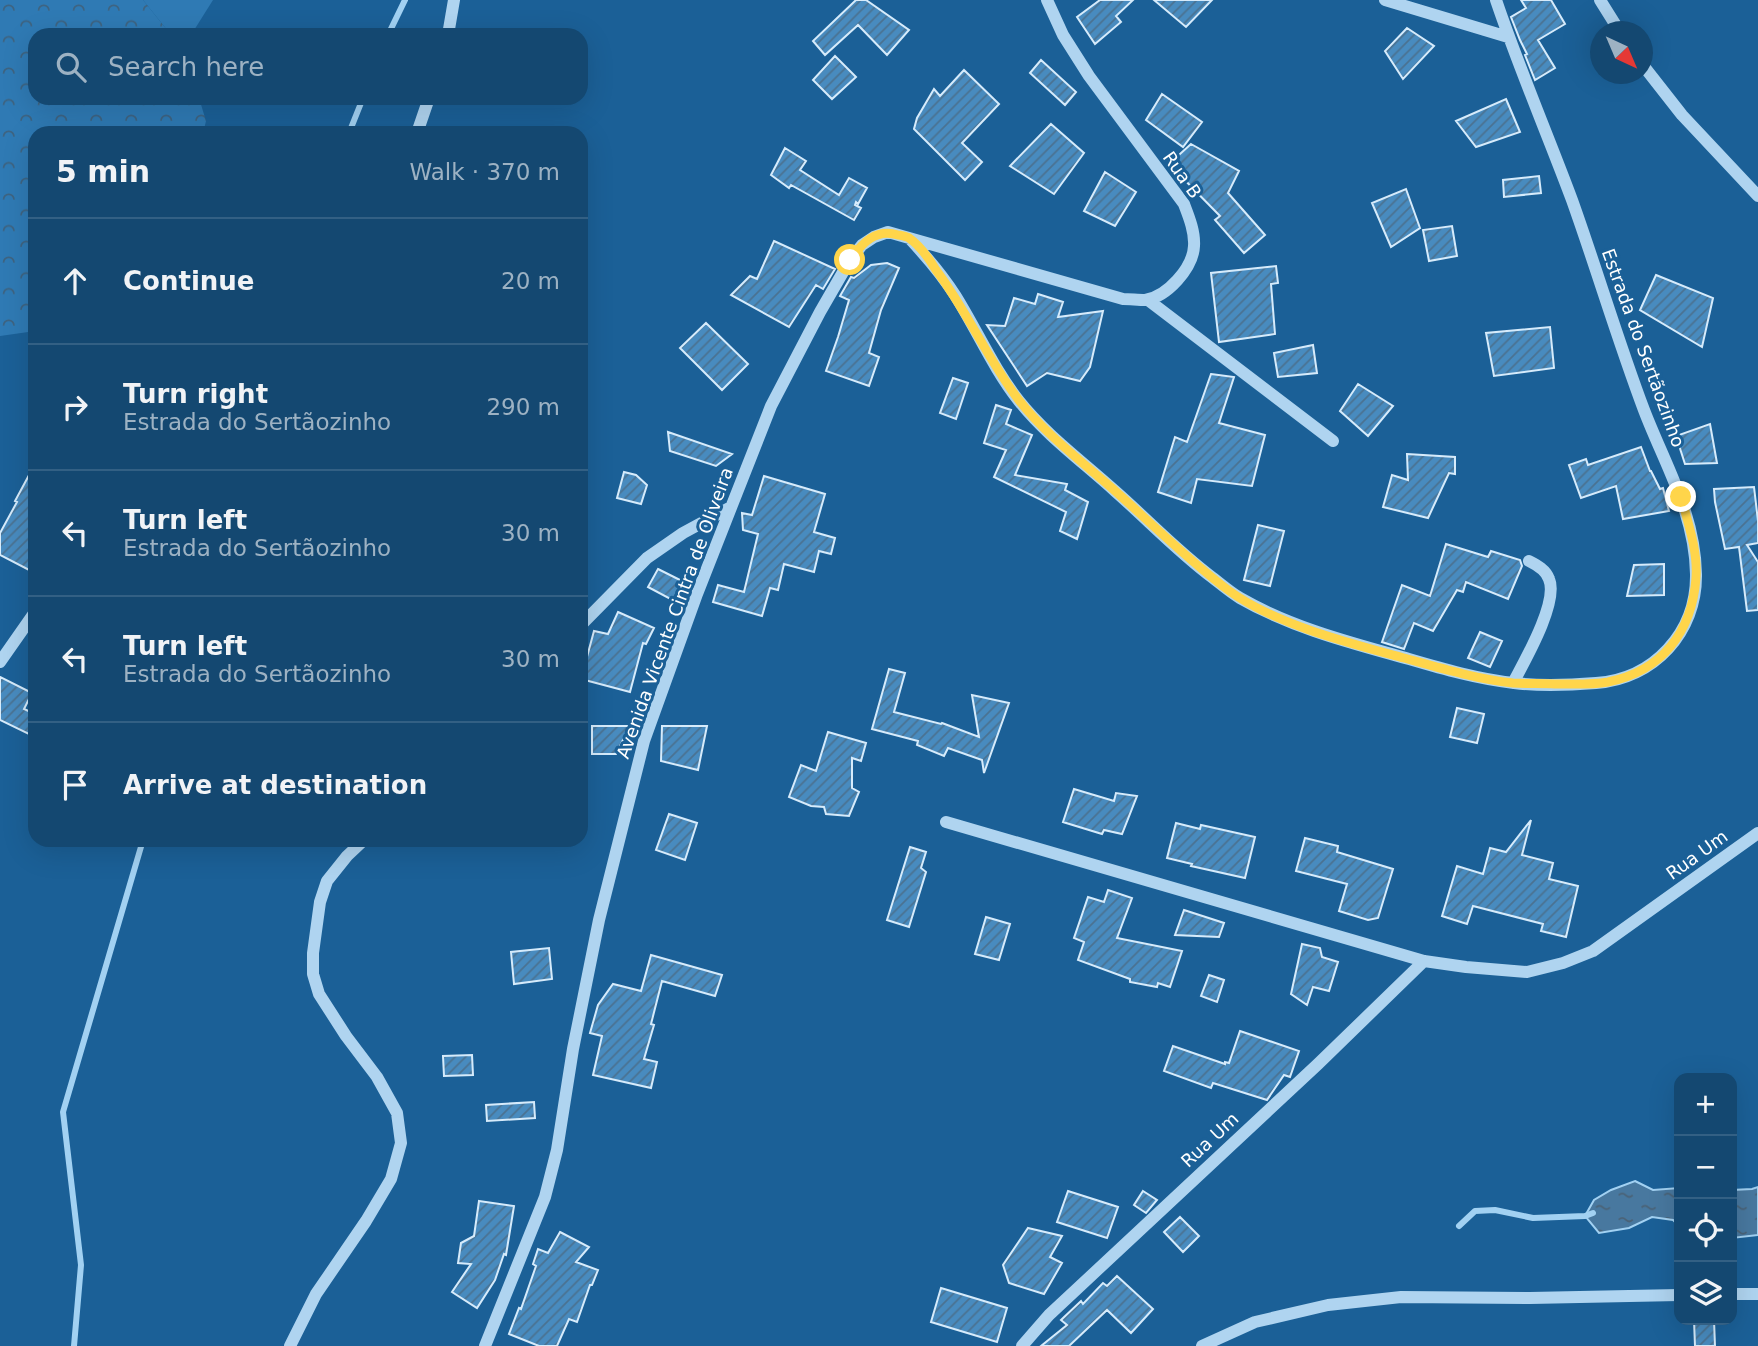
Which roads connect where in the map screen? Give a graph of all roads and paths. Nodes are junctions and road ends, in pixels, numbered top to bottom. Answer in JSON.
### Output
{"nodes":[{"id":1,"x":454,"y":0,"type":"edge"},
{"id":2,"x":1046,"y":0,"type":"edge"},
{"id":3,"x":1385,"y":0,"type":"edge"},
{"id":4,"x":1496,"y":0,"type":"edge"},
{"id":5,"x":1600,"y":0,"type":"edge"},
{"id":6,"x":1613,"y":21,"type":"edge"},
{"id":7,"x":448,"y":28,"type":"edge"},
{"id":8,"x":1508,"y":37,"type":"junction"},
{"id":9,"x":1653,"y":77,"type":"edge"},
{"id":10,"x":427,"y":105,"type":"edge"},
{"id":11,"x":420,"y":126,"type":"edge"},
{"id":12,"x":1758,"y":196,"type":"edge"},
{"id":13,"x":909,"y":238,"type":"junction"},
{"id":14,"x":1148,"y":300,"type":"junction"},
{"id":15,"x":1333,"y":441,"type":"dead end"},
{"id":16,"x":731,"y":507,"type":"junction"},
{"id":17,"x":1529,"y":561,"type":"dead end"},
{"id":18,"x":588,"y":618,"type":"edge"},
{"id":19,"x":28,"y":622,"type":"edge"},
{"id":20,"x":0,"y":662,"type":"edge"},
{"id":21,"x":1513,"y":683,"type":"junction"},
{"id":22,"x":946,"y":822,"type":"dead end"},
{"id":23,"x":1758,"y":833,"type":"edge"},
{"id":24,"x":357,"y":847,"type":"edge"},
{"id":25,"x":1424,"y":961,"type":"junction"},
{"id":26,"x":1737,"y":1294,"type":"edge"},
{"id":27,"x":1758,"y":1294,"type":"edge"},
{"id":28,"x":1674,"y":1295,"type":"edge"},
{"id":29,"x":290,"y":1346,"type":"edge"},
{"id":30,"x":485,"y":1346,"type":"edge"},
{"id":31,"x":1022,"y":1346,"type":"edge"},
{"id":32,"x":1202,"y":1346,"type":"edge"}],
"edges":[{"from":1,"to":7,"type":"street"},
{"from":2,"to":14,"type":"street","name":"Rua B"},
{"from":3,"to":8,"type":"street"},
{"from":4,"to":8,"type":"street","name":"Estrada do Sertãozinho"},
{"from":5,"to":6,"type":"street"},
{"from":8,"to":21,"type":"street","name":"Estrada do Sertãozinho"},
{"from":9,"to":12,"type":"street"},
{"from":10,"to":11,"type":"street"},
{"from":13,"to":14,"type":"street"},
{"from":13,"to":16,"type":"street","name":"Avenida Vicente Cintra de Oliveira"},
{"from":13,"to":21,"type":"street","name":"Estrada do Sertãozinho"},
{"from":14,"to":15,"type":"street"},
{"from":16,"to":18,"type":"street"},
{"from":16,"to":30,"type":"street","name":"Avenida Vicente Cintra de Oliveira"},
{"from":17,"to":21,"type":"street"},
{"from":19,"to":20,"type":"street"},
{"from":22,"to":25,"type":"street","name":"Rua Um"},
{"from":23,"to":25,"type":"street","name":"Rua Um"},
{"from":24,"to":29,"type":"street"},
{"from":25,"to":31,"type":"street","name":"Rua Um"},
{"from":26,"to":27,"type":"street"},
{"from":28,"to":32,"type":"street"}]}
